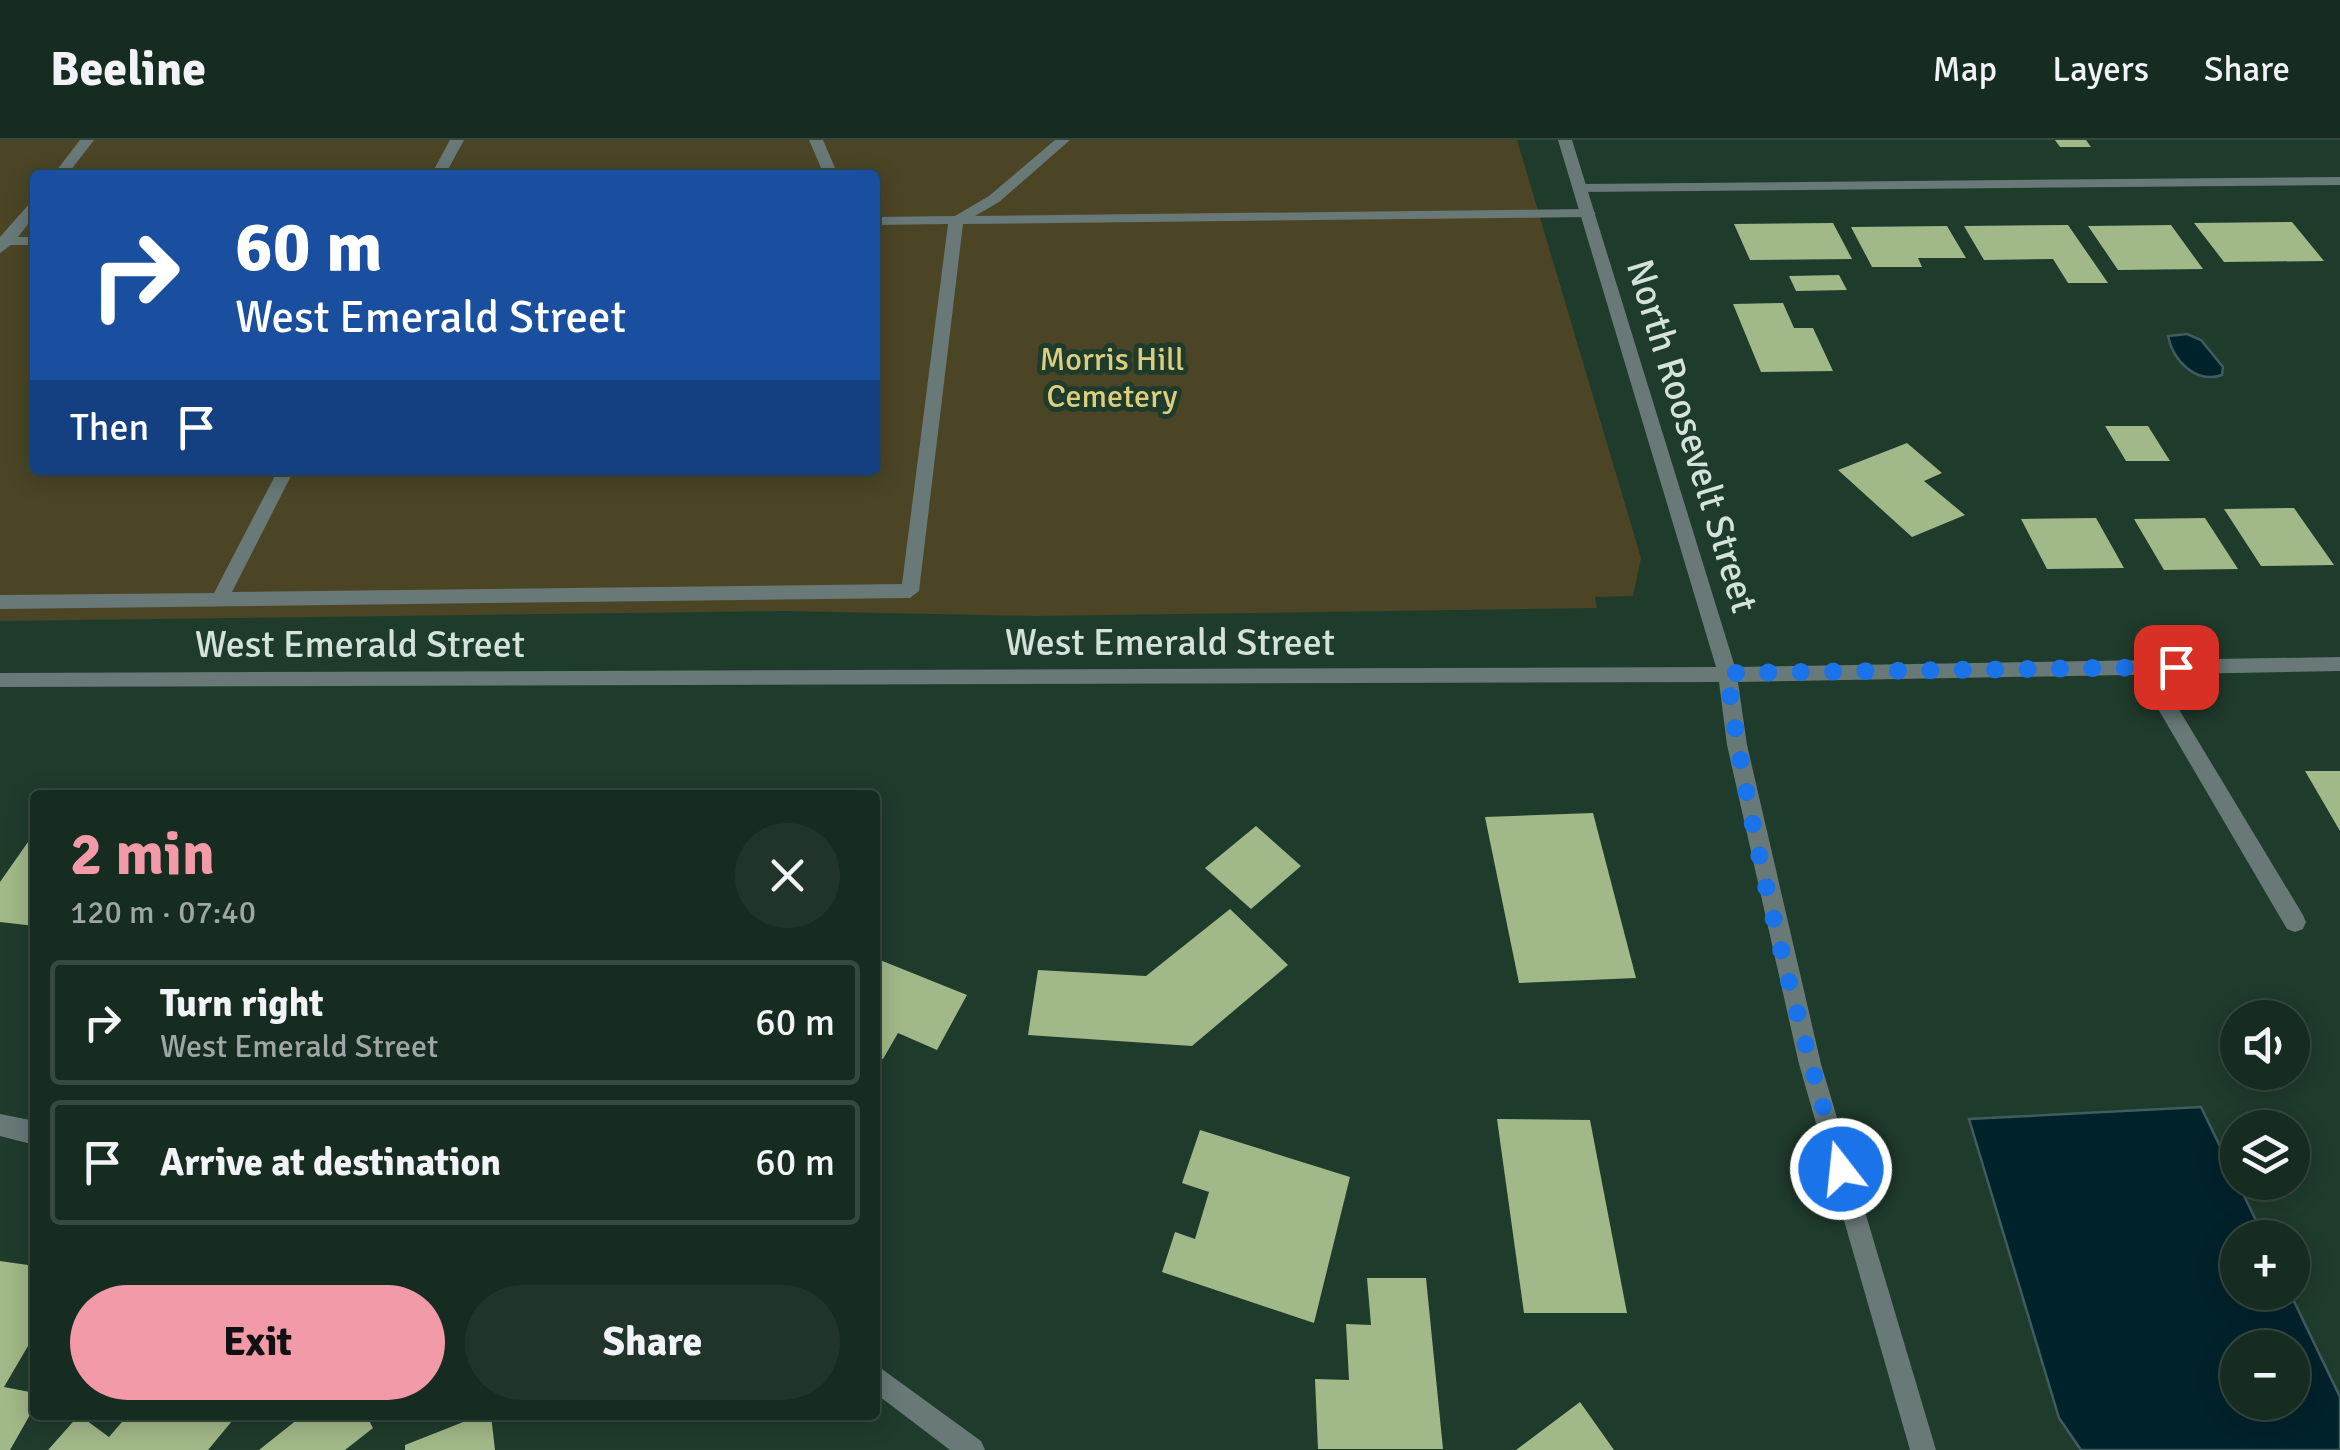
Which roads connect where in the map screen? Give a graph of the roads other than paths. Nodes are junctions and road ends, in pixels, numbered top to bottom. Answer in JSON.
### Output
{"nodes":[{"id":1,"x":88,"y":140,"type":"edge"},
{"id":2,"x":457,"y":140,"type":"edge"},
{"id":3,"x":816,"y":140,"type":"edge"},
{"id":4,"x":1064,"y":140,"type":"edge"},
{"id":5,"x":1566,"y":140,"type":"edge"},
{"id":6,"x":64,"y":170,"type":"edge"},
{"id":7,"x":441,"y":170,"type":"edge"},
{"id":8,"x":829,"y":170,"type":"edge"},
{"id":9,"x":2340,"y":182,"type":"edge"},
{"id":10,"x":1582,"y":188,"type":"junction"},
{"id":11,"x":30,"y":212,"type":"edge"},
{"id":12,"x":1589,"y":213,"type":"junction"},
{"id":13,"x":880,"y":221,"type":"edge"},
{"id":14,"x":956,"y":221,"type":"junction"},
{"id":15,"x":30,"y":241,"type":"edge"},
{"id":16,"x":2,"y":244,"type":"edge"},
{"id":17,"x":283,"y":475,"type":"edge"},
{"id":18,"x":219,"y":600,"type":"junction"},
{"id":19,"x":0,"y":602,"type":"edge"},
{"id":20,"x":2340,"y":664,"type":"edge"},
{"id":21,"x":2144,"y":668,"type":"junction"},
{"id":22,"x":1727,"y":673,"type":"junction"},
{"id":23,"x":0,"y":680,"type":"edge"},
{"id":24,"x":2296,"y":922,"type":"dead end"},
{"id":25,"x":0,"y":1125,"type":"edge"},
{"id":26,"x":30,"y":1132,"type":"edge"},
{"id":27,"x":880,"y":1381,"type":"edge"},
{"id":28,"x":972,"y":1450,"type":"edge"},
{"id":29,"x":1923,"y":1450,"type":"edge"}],
"edges":[{"from":1,"to":6,"type":"street"},
{"from":2,"to":7,"type":"street"},
{"from":3,"to":8,"type":"street"},
{"from":4,"to":14,"type":"street"},
{"from":5,"to":10,"type":"street","name":"North Roosevelt Street"},
{"from":9,"to":10,"type":"street"},
{"from":10,"to":12,"type":"street","name":"North Roosevelt Street"},
{"from":11,"to":16,"type":"street"},
{"from":12,"to":14,"type":"street"},
{"from":12,"to":22,"type":"street","name":"North Roosevelt Street"},
{"from":13,"to":14,"type":"street"},
{"from":14,"to":18,"type":"street"},
{"from":15,"to":16,"type":"street"},
{"from":17,"to":18,"type":"street"},
{"from":18,"to":19,"type":"street"},
{"from":20,"to":21,"type":"street","name":"West Emerald Street"},
{"from":21,"to":22,"type":"street","name":"West Emerald Street"},
{"from":21,"to":24,"type":"street"},
{"from":22,"to":23,"type":"street","name":"West Emerald Street"},
{"from":22,"to":29,"type":"street","name":"North Roosevelt Street"},
{"from":25,"to":26,"type":"street"},
{"from":27,"to":28,"type":"street"}]}
